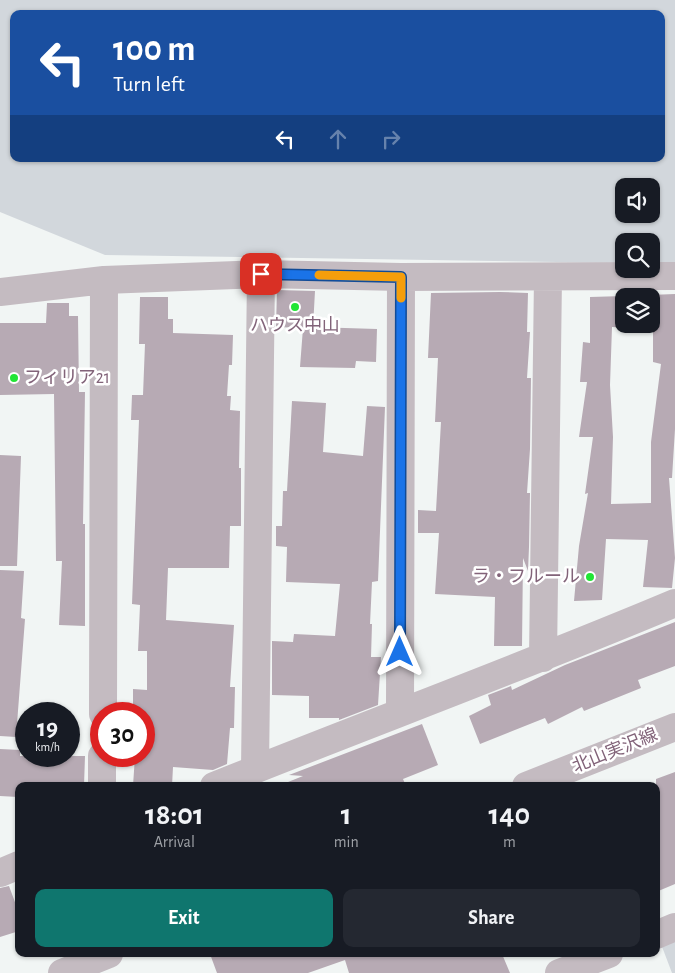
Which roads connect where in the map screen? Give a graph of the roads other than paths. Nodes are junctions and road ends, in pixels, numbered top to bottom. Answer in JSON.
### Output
{"nodes":[{"id":1,"x":261,"y":274,"type":"junction"},
{"id":2,"x":675,"y":276,"type":"edge"},
{"id":3,"x":401,"y":277,"type":"junction"},
{"id":4,"x":548,"y":277,"type":"junction"},
{"id":5,"x":104,"y":280,"type":"junction"},
{"id":6,"x":0,"y":292,"type":"edge"},
{"id":7,"x":675,"y":603,"type":"edge"},
{"id":8,"x":543,"y":658,"type":"junction"},
{"id":9,"x":103,"y":702,"type":"edge"},
{"id":10,"x":400,"y":711,"type":"junction"},
{"id":11,"x":675,"y":727,"type":"edge"},
{"id":12,"x":102,"y":767,"type":"edge"},
{"id":13,"x":256,"y":770,"type":"junction"},
{"id":14,"x":102,"y":782,"type":"edge"},
{"id":15,"x":224,"y":782,"type":"edge"},
{"id":16,"x":536,"y":782,"type":"edge"},
{"id":17,"x":15,"y":867,"type":"edge"},
{"id":18,"x":0,"y":873,"type":"edge"},
{"id":19,"x":675,"y":927,"type":"edge"},
{"id":20,"x":660,"y":933,"type":"edge"},
{"id":21,"x":601,"y":957,"type":"edge"},
{"id":22,"x":102,"y":960,"type":"edge"},
{"id":23,"x":62,"y":973,"type":"edge"},
{"id":24,"x":559,"y":973,"type":"edge"}],
"edges":[{"from":1,"to":3,"type":"street"},
{"from":1,"to":5,"type":"street"},
{"from":1,"to":13,"type":"street"},
{"from":2,"to":4,"type":"street"},
{"from":3,"to":4,"type":"street"},
{"from":3,"to":10,"type":"street"},
{"from":4,"to":8,"type":"street"},
{"from":5,"to":6,"type":"street"},
{"from":5,"to":9,"type":"street"},
{"from":7,"to":8,"type":"street"},
{"from":8,"to":10,"type":"street"},
{"from":10,"to":13,"type":"street"},
{"from":11,"to":16,"type":"street","name":"北山実沢線"},
{"from":12,"to":14,"type":"street"},
{"from":13,"to":15,"type":"street"},
{"from":17,"to":18,"type":"street"},
{"from":19,"to":20,"type":"street"},
{"from":21,"to":24,"type":"street"},
{"from":22,"to":23,"type":"street"}]}
